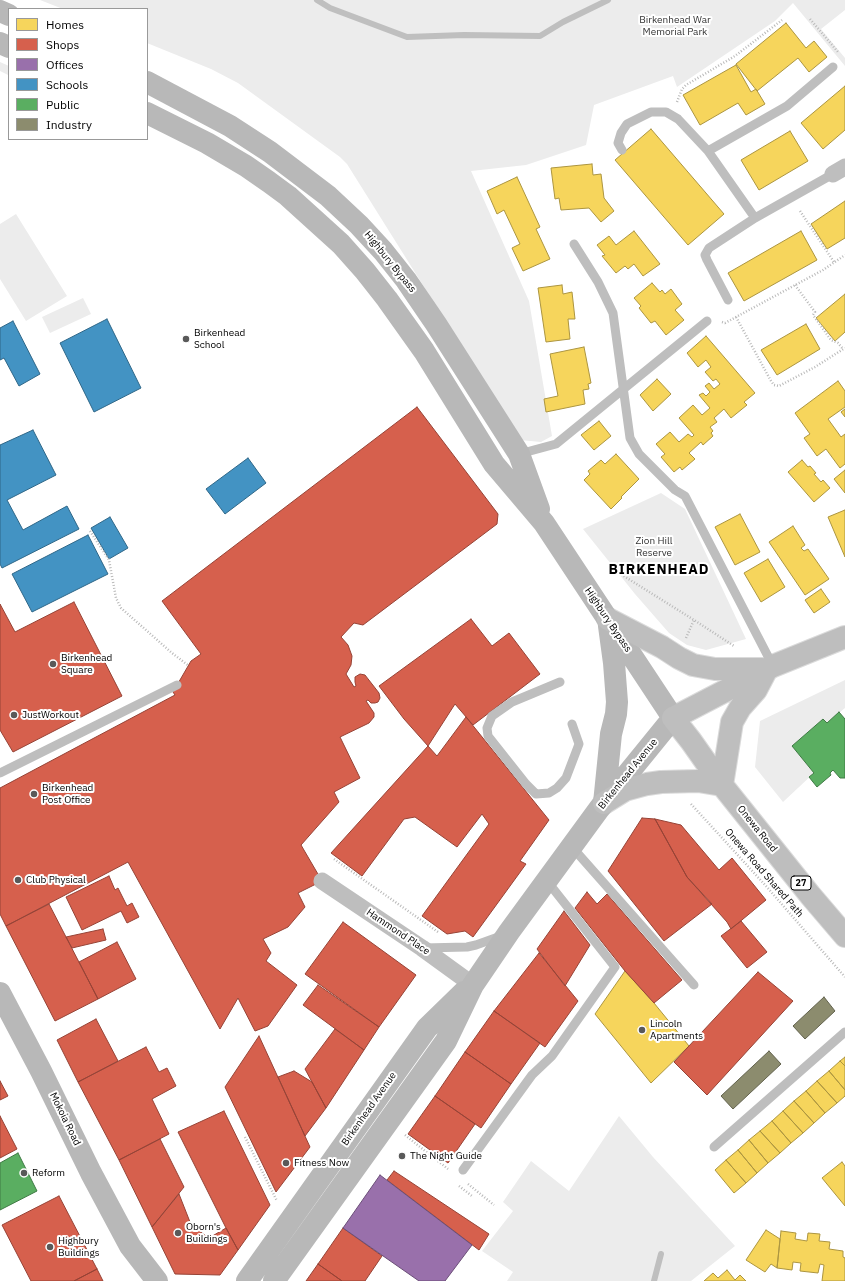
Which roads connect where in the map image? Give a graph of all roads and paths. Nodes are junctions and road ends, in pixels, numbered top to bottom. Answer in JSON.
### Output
{"nodes":[{"id":1,"x":810,"y":19,"type":"dead end"},
{"id":2,"x":782,"y":20,"type":"dead end"},
{"id":3,"x":840,"y":55,"type":"dead end"},
{"id":4,"x":833,"y":67,"type":"dead end"},
{"id":5,"x":148,"y":83,"type":"edge"},
{"id":6,"x":148,"y":114,"type":"edge"},
{"id":7,"x":672,"y":115,"type":"junction"},
{"id":8,"x":622,"y":150,"type":"dead end"},
{"id":9,"x":708,"y":151,"type":"junction"},
{"id":10,"x":839,"y":171,"type":"edge"},
{"id":11,"x":802,"y":214,"type":"dead end"},
{"id":12,"x":755,"y":218,"type":"junction"},
{"id":13,"x":574,"y":244,"type":"dead end"},
{"id":14,"x":845,"y":255,"type":"edge"},
{"id":15,"x":834,"y":262,"type":"junction"},
{"id":16,"x":795,"y":285,"type":"junction"},
{"id":17,"x":728,"y":300,"type":"dead end"},
{"id":18,"x":736,"y":317,"type":"junction"},
{"id":19,"x":732,"y":320,"type":"dead end"},
{"id":20,"x":707,"y":321,"type":"dead end"},
{"id":21,"x":844,"y":348,"type":"edge"},
{"id":22,"x":623,"y":389,"type":"junction"},
{"id":23,"x":519,"y":454,"type":"junction"},
{"id":24,"x":544,"y":523,"type":"junction"},
{"id":25,"x":90,"y":531,"type":"dead end"},
{"id":26,"x":611,"y":568,"type":"dead end"},
{"id":27,"x":608,"y":619,"type":"junction"},
{"id":28,"x":694,"y":620,"type":"junction"},
{"id":29,"x":845,"y":637,"type":"edge"},
{"id":30,"x":685,"y":641,"type":"dead end"},
{"id":31,"x":737,"y":648,"type":"dead end"},
{"id":32,"x":189,"y":666,"type":"dead end"},
{"id":33,"x":770,"y":667,"type":"junction"},
{"id":34,"x":560,"y":682,"type":"dead end"},
{"id":35,"x":177,"y":685,"type":"dead end"},
{"id":36,"x":673,"y":718,"type":"junction"},
{"id":37,"x":572,"y":724,"type":"dead end"},
{"id":38,"x":0,"y":773,"type":"edge"},
{"id":39,"x":722,"y":785,"type":"junction"},
{"id":40,"x":688,"y":802,"type":"dead end"},
{"id":41,"x":604,"y":803,"type":"junction"},
{"id":42,"x":572,"y":847,"type":"junction"},
{"id":43,"x":334,"y":859,"type":"dead end"},
{"id":44,"x":322,"y":881,"type":"dead end"},
{"id":45,"x":547,"y":881,"type":"junction"},
{"id":46,"x":509,"y":932,"type":"junction"},
{"id":47,"x":444,"y":936,"type":"dead end"},
{"id":48,"x":845,"y":936,"type":"edge"},
{"id":49,"x":422,"y":948,"type":"junction"},
{"id":50,"x":845,"y":977,"type":"edge"},
{"id":51,"x":473,"y":985,"type":"junction"},
{"id":52,"x":694,"y":985,"type":"dead end"},
{"id":53,"x":0,"y":993,"type":"edge"},
{"id":54,"x":845,"y":1032,"type":"edge"},
{"id":55,"x":403,"y":1134,"type":"dead end"},
{"id":56,"x":245,"y":1137,"type":"dead end"},
{"id":57,"x":413,"y":1142,"type":"dead end"},
{"id":58,"x":714,"y":1147,"type":"dead end"},
{"id":59,"x":463,"y":1170,"type":"dead end"},
{"id":60,"x":459,"y":1186,"type":"dead end"},
{"id":61,"x":472,"y":1196,"type":"dead end"},
{"id":62,"x":279,"y":1205,"type":"dead end"},
{"id":63,"x":130,"y":1246,"type":"junction"},
{"id":64,"x":137,"y":1281,"type":"edge"},
{"id":65,"x":157,"y":1281,"type":"edge"},
{"id":66,"x":247,"y":1281,"type":"edge"},
{"id":67,"x":274,"y":1281,"type":"edge"}],
"edges":[{"from":1,"to":3,"type":"path"},
{"from":2,"to":7,"type":"path"},
{"from":4,"to":9,"type":"lane"},
{"from":5,"to":23,"type":"main road","name":"Highbury Bypass"},
{"from":6,"to":24,"type":"main road","name":"Highbury Bypass"},
{"from":7,"to":8,"type":"lane"},
{"from":7,"to":9,"type":"lane"},
{"from":9,"to":12,"type":"lane"},
{"from":10,"to":12,"type":"lane"},
{"from":11,"to":15,"type":"path"},
{"from":12,"to":17,"type":"lane"},
{"from":13,"to":22,"type":"lane"},
{"from":14,"to":15,"type":"path"},
{"from":15,"to":16,"type":"path"},
{"from":16,"to":18,"type":"path"},
{"from":16,"to":21,"type":"path"},
{"from":18,"to":19,"type":"path"},
{"from":18,"to":21,"type":"path"},
{"from":20,"to":22,"type":"lane"},
{"from":22,"to":23,"type":"lane"},
{"from":22,"to":33,"type":"lane"},
{"from":23,"to":24,"type":"main road","name":"Highbury Bypass"},
{"from":24,"to":27,"type":"main road","name":"Highbury Bypass"},
{"from":25,"to":32,"type":"path"},
{"from":26,"to":28,"type":"path"},
{"from":27,"to":33,"type":"main road"},
{"from":27,"to":36,"type":"main road","name":"Highbury Bypass"},
{"from":27,"to":41,"type":"main road"},
{"from":28,"to":30,"type":"path"},
{"from":28,"to":31,"type":"path"},
{"from":29,"to":33,"type":"main road","name":"Birkenhead Avenue"},
{"from":33,"to":36,"type":"main road","name":"Birkenhead Avenue"},
{"from":33,"to":39,"type":"main road"},
{"from":34,"to":37,"type":"lane"},
{"from":35,"to":38,"type":"lane"},
{"from":36,"to":39,"type":"main road","name":"Onewa Road","number":"27"},
{"from":36,"to":41,"type":"main road","name":"Birkenhead Avenue"},
{"from":39,"to":41,"type":"main road"},
{"from":39,"to":48,"type":"main road","name":"Onewa Road","number":"27"},
{"from":40,"to":50,"type":"path","name":"Onewa Road Shared Path"},
{"from":41,"to":42,"type":"main road","name":"Birkenhead Avenue"},
{"from":42,"to":45,"type":"main road","name":"Birkenhead Avenue"},
{"from":42,"to":52,"type":"lane"},
{"from":43,"to":47,"type":"path"},
{"from":44,"to":49,"type":"street","name":"Hammond Place"},
{"from":45,"to":46,"type":"main road","name":"Birkenhead Avenue"},
{"from":45,"to":59,"type":"lane"},
{"from":46,"to":49,"type":"lane"},
{"from":46,"to":51,"type":"main road","name":"Birkenhead Avenue"},
{"from":49,"to":51,"type":"street","name":"Hammond Place"},
{"from":51,"to":66,"type":"main road","name":"Birkenhead Avenue"},
{"from":51,"to":67,"type":"main road","name":"Birkenhead Avenue"},
{"from":53,"to":63,"type":"main road","name":"Mokoia Road"},
{"from":54,"to":58,"type":"lane"},
{"from":55,"to":57,"type":"path"},
{"from":56,"to":62,"type":"path"},
{"from":60,"to":61,"type":"path"},
{"from":63,"to":64,"type":"main road","name":"Mokoia Road"},
{"from":63,"to":65,"type":"main road","name":"Mokoia Road"}]}
